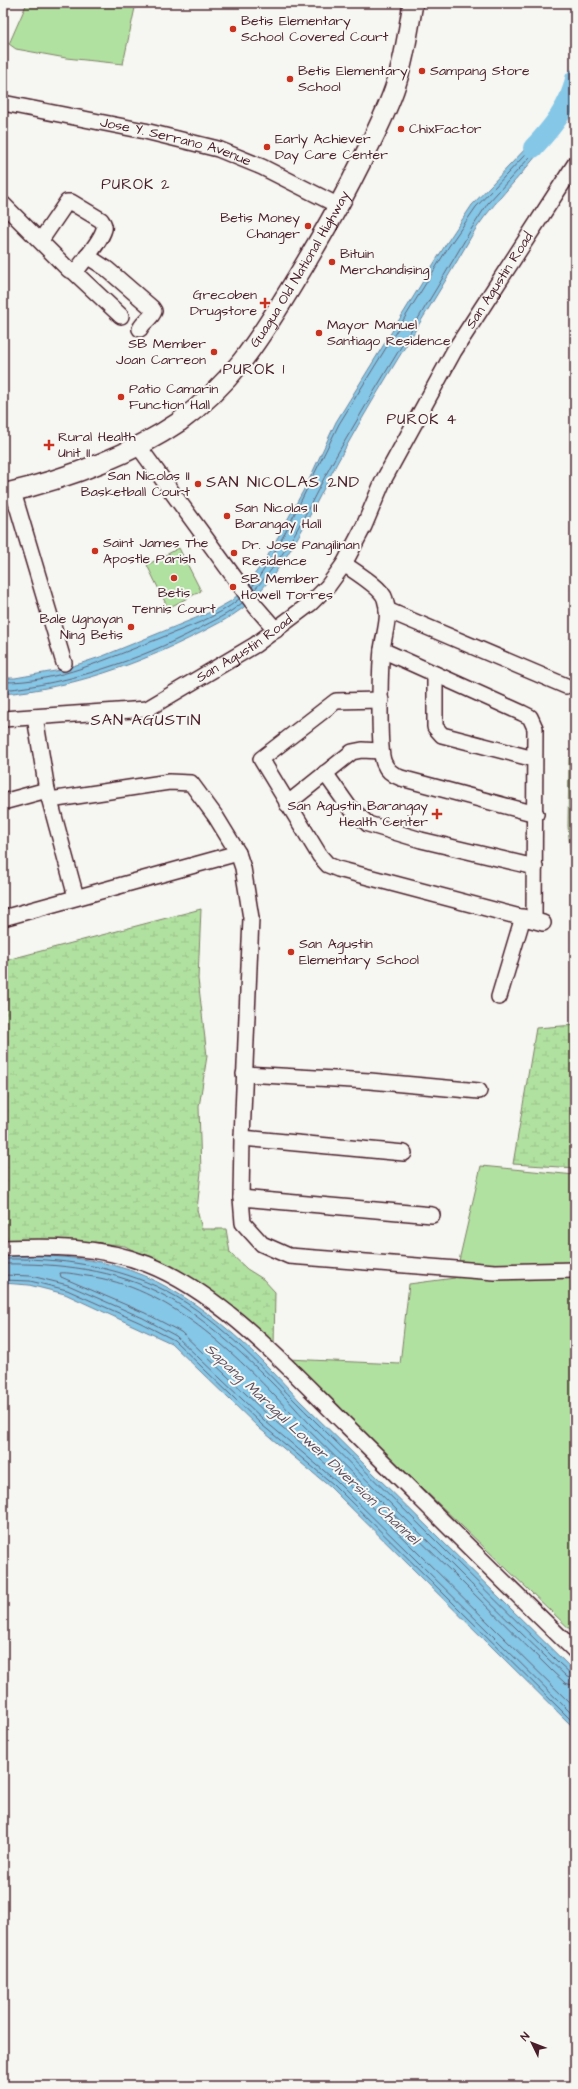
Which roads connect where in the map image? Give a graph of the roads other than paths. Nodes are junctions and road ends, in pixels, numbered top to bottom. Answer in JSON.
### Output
{"nodes":[{"id":1,"x":412,"y":3,"type":"edge"},
{"id":2,"x":3,"y":103,"type":"edge"},
{"id":3,"x":575,"y":164,"type":"edge"},
{"id":4,"x":3,"y":204,"type":"edge"},
{"id":5,"x":339,"y":206,"type":"junction"},
{"id":6,"x":41,"y":240,"type":"junction"},
{"id":7,"x":87,"y":256,"type":"junction"},
{"id":8,"x":73,"y":271,"type":"junction"},
{"id":9,"x":121,"y":316,"type":"dead end"},
{"id":10,"x":140,"y":329,"type":"dead end"},
{"id":11,"x":139,"y":447,"type":"junction"},
{"id":12,"x":8,"y":493,"type":"edge"},
{"id":13,"x":344,"y":564,"type":"junction"},
{"id":14,"x":387,"y":610,"type":"junction"},
{"id":15,"x":276,"y":630,"type":"junction"},
{"id":16,"x":382,"y":650,"type":"junction"},
{"id":17,"x":64,"y":663,"type":"dead end"},
{"id":18,"x":434,"y":674,"type":"junction"},
{"id":19,"x":566,"y":686,"type":"dead end"},
{"id":20,"x":381,"y":700,"type":"junction"},
{"id":21,"x":36,"y":717,"type":"junction"},
{"id":22,"x":3,"y":720,"type":"edge"},
{"id":23,"x":380,"y":751,"type":"junction"},
{"id":24,"x":534,"y":759,"type":"junction"},
{"id":25,"x":325,"y":773,"type":"junction"},
{"id":26,"x":48,"y":795,"type":"junction"},
{"id":27,"x":3,"y":802,"type":"edge"},
{"id":28,"x":287,"y":804,"type":"junction"},
{"id":29,"x":536,"y":814,"type":"junction"},
{"id":30,"x":238,"y":853,"type":"junction"},
{"id":31,"x":535,"y":867,"type":"junction"},
{"id":32,"x":76,"y":897,"type":"junction"},
{"id":33,"x":3,"y":918,"type":"edge"},
{"id":34,"x":534,"y":920,"type":"junction"},
{"id":35,"x":499,"y":997,"type":"dead end"},
{"id":36,"x":244,"y":1074,"type":"junction"},
{"id":37,"x":479,"y":1091,"type":"dead end"},
{"id":38,"x":242,"y":1138,"type":"junction"},
{"id":39,"x":404,"y":1153,"type":"dead end"},
{"id":40,"x":241,"y":1198,"type":"junction"},
{"id":41,"x":432,"y":1215,"type":"dead end"},
{"id":42,"x":3,"y":1248,"type":"edge"},
{"id":43,"x":575,"y":1270,"type":"edge"},
{"id":44,"x":575,"y":1651,"type":"edge"}],
"edges":[{"from":1,"to":5,"type":"main road","name":"Guagua Old National Highway"},
{"from":2,"to":5,"type":"street","name":"Jose Y. Serrano Avenue"},
{"from":3,"to":13,"type":"street","name":"San Agustin Road"},
{"from":4,"to":6,"type":"street"},
{"from":5,"to":11,"type":"main road","name":"Guagua Old National Highway"},
{"from":6,"to":7,"type":"street"},
{"from":6,"to":8,"type":"street"},
{"from":7,"to":8,"type":"street"},
{"from":7,"to":10,"type":"street"},
{"from":8,"to":9,"type":"street"},
{"from":11,"to":12,"type":"main road","name":"Guagua Old National Highway"},
{"from":11,"to":15,"type":"street"},
{"from":12,"to":17,"type":"street"},
{"from":13,"to":14,"type":"street"},
{"from":13,"to":15,"type":"street","name":"San Agustin Road"},
{"from":14,"to":16,"type":"street"},
{"from":14,"to":19,"type":"street"},
{"from":15,"to":21,"type":"street","name":"San Agustin Road"},
{"from":16,"to":18,"type":"street"},
{"from":16,"to":20,"type":"street"},
{"from":18,"to":24,"type":"street"},
{"from":18,"to":24,"type":"street"},
{"from":20,"to":23,"type":"street"},
{"from":20,"to":28,"type":"street"},
{"from":21,"to":22,"type":"street","name":"San Agustin Road"},
{"from":21,"to":26,"type":"street"},
{"from":23,"to":25,"type":"street"},
{"from":23,"to":29,"type":"street"},
{"from":24,"to":29,"type":"street"},
{"from":25,"to":28,"type":"street"},
{"from":25,"to":31,"type":"street"},
{"from":26,"to":27,"type":"street"},
{"from":26,"to":30,"type":"street"},
{"from":26,"to":32,"type":"street"},
{"from":28,"to":34,"type":"street"},
{"from":29,"to":31,"type":"street"},
{"from":30,"to":32,"type":"street"},
{"from":30,"to":36,"type":"street"},
{"from":31,"to":34,"type":"street"},
{"from":32,"to":33,"type":"street"},
{"from":34,"to":35,"type":"street"},
{"from":36,"to":37,"type":"street"},
{"from":36,"to":38,"type":"street"},
{"from":38,"to":39,"type":"street"},
{"from":38,"to":40,"type":"street"},
{"from":40,"to":41,"type":"street"},
{"from":40,"to":43,"type":"street"},
{"from":42,"to":44,"type":"street"}]}
